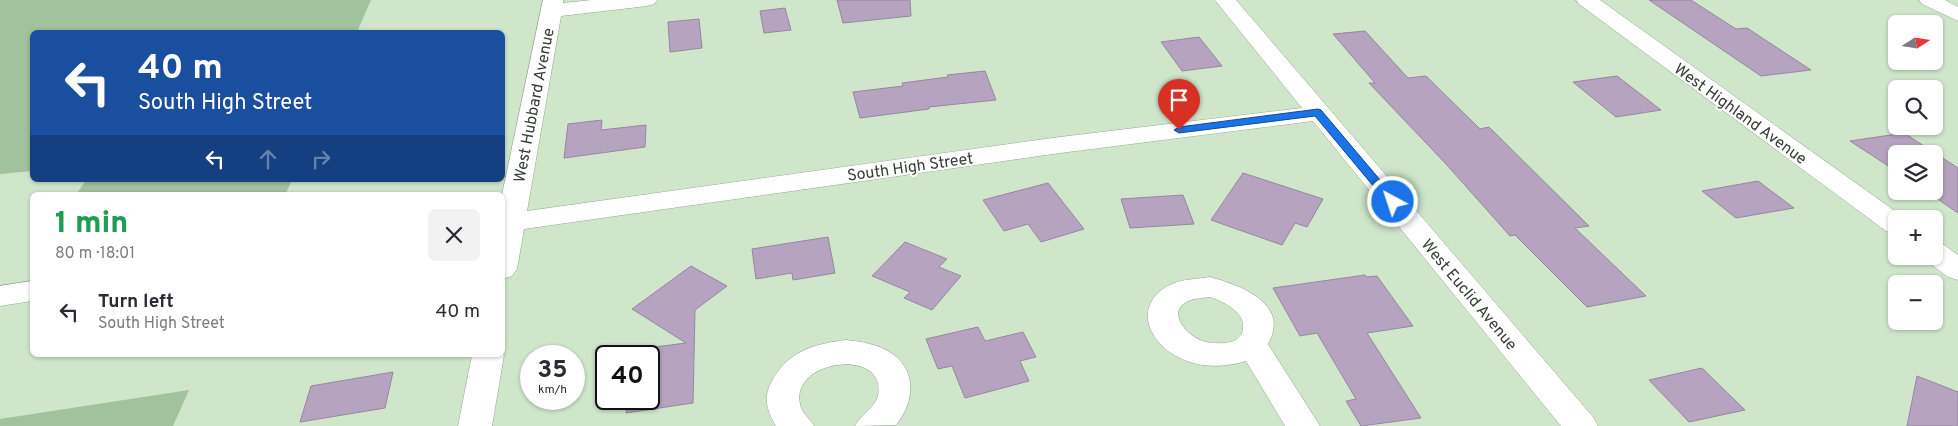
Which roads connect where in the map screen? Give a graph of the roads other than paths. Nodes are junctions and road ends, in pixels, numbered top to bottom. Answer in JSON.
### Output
{"nodes":[{"id":1,"x":646,"y":0,"type":"edge"},
{"id":2,"x":1225,"y":0,"type":"edge"},
{"id":3,"x":1586,"y":0,"type":"edge"},
{"id":4,"x":1929,"y":0,"type":"edge"},
{"id":5,"x":552,"y":6,"type":"edge"},
{"id":6,"x":1958,"y":15,"type":"edge"},
{"id":7,"x":1318,"y":112,"type":"junction"},
{"id":8,"x":1888,"y":219,"type":"edge"},
{"id":9,"x":507,"y":223,"type":"edge"},
{"id":10,"x":505,"y":241,"type":"edge"},
{"id":11,"x":1943,"y":259,"type":"edge"},
{"id":12,"x":1958,"y":270,"type":"edge"},
{"id":13,"x":30,"y":291,"type":"edge"},
{"id":14,"x":0,"y":296,"type":"edge"},
{"id":15,"x":1252,"y":344,"type":"dead end"},
{"id":16,"x":488,"y":357,"type":"edge"},
{"id":17,"x":475,"y":426,"type":"edge"},
{"id":18,"x":797,"y":426,"type":"edge"},
{"id":19,"x":872,"y":426,"type":"edge"},
{"id":20,"x":1303,"y":426,"type":"edge"},
{"id":21,"x":1581,"y":426,"type":"edge"}],
"edges":[{"from":1,"to":5,"type":"street"},
{"from":2,"to":7,"type":"street","name":"West Euclid Avenue"},
{"from":3,"to":8,"type":"street","name":"West Highland Avenue"},
{"from":4,"to":6,"type":"street"},
{"from":5,"to":9,"type":"street","name":"West Hubbard Avenue"},
{"from":7,"to":9,"type":"street","name":"South High Street"},
{"from":7,"to":21,"type":"street","name":"West Euclid Avenue"},
{"from":9,"to":10,"type":"street","name":"West Hubbard Avenue"},
{"from":11,"to":12,"type":"street"},
{"from":13,"to":14,"type":"street"},
{"from":15,"to":20,"type":"street"},
{"from":16,"to":17,"type":"street"},
{"from":18,"to":19,"type":"street"}]}
